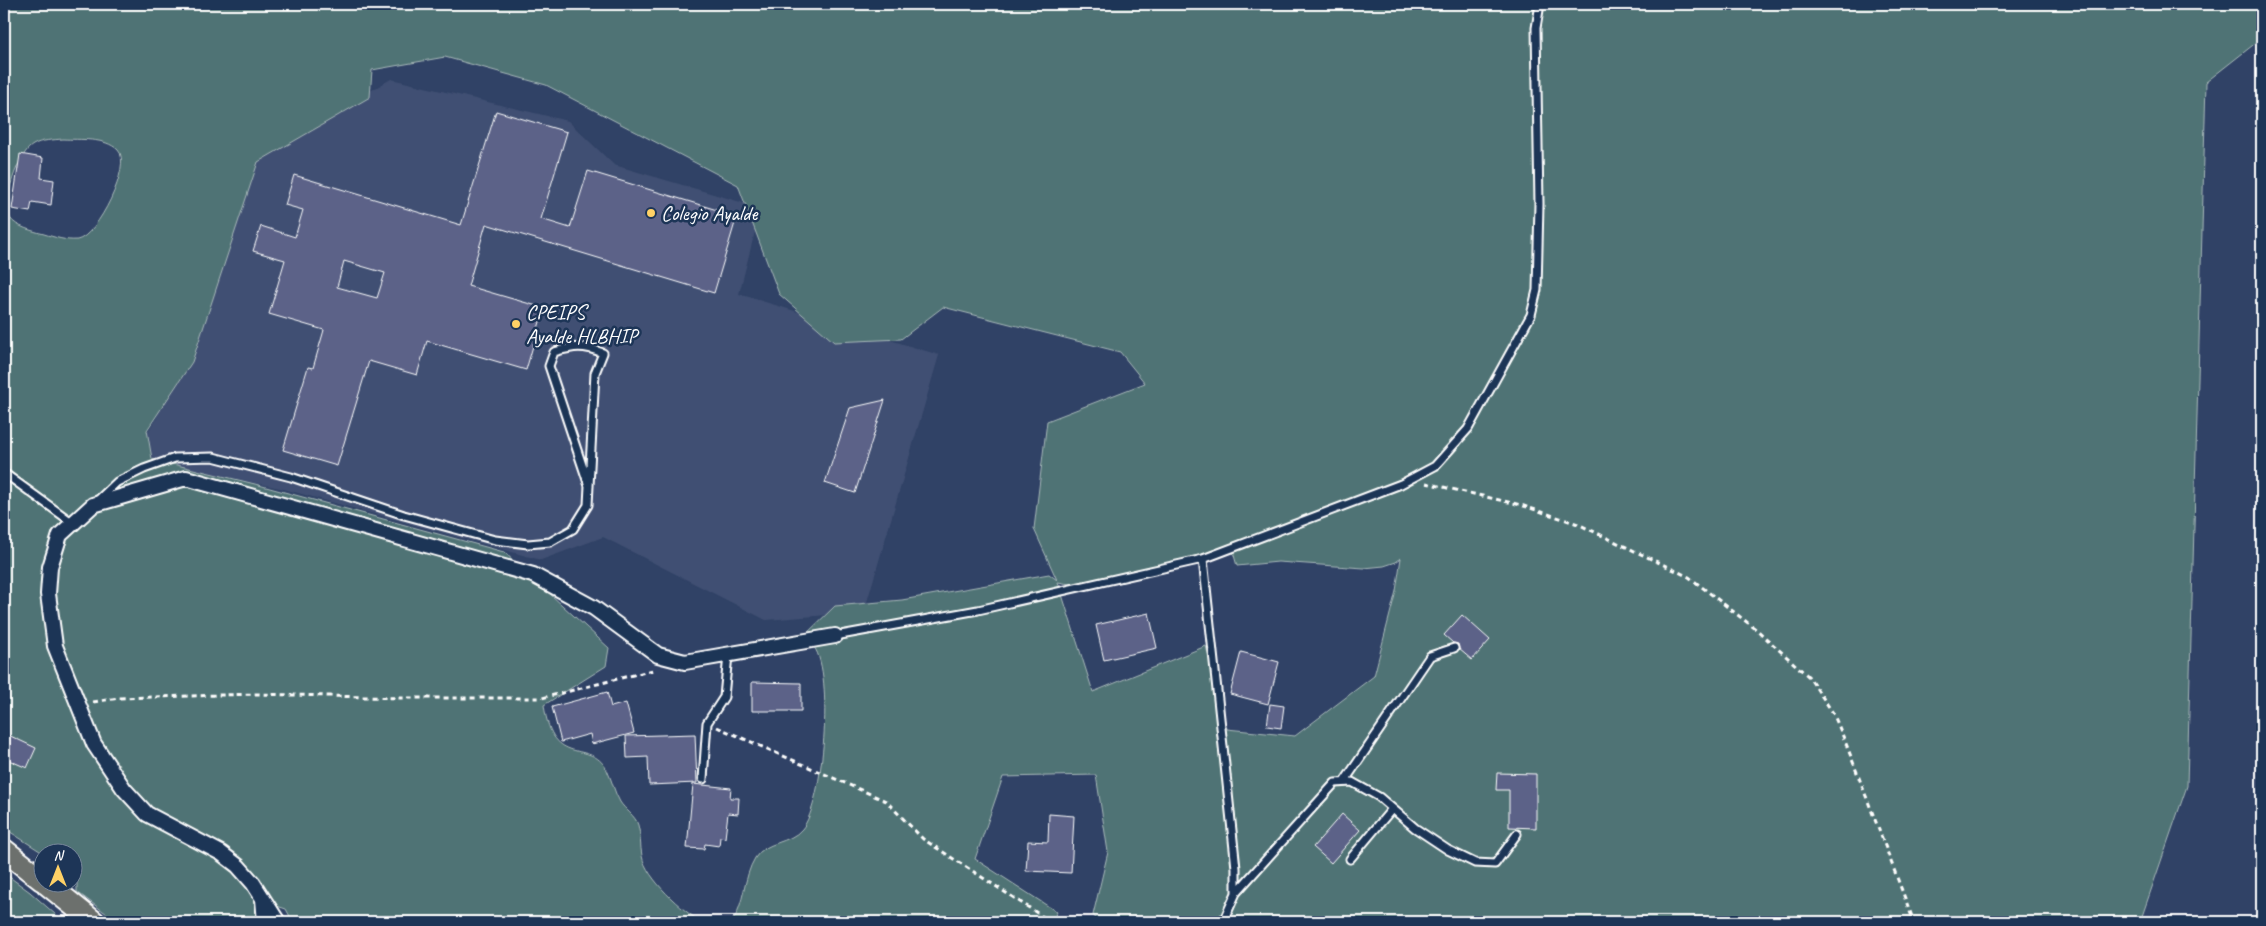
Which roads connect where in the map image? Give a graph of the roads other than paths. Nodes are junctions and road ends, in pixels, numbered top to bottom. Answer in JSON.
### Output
{"nodes":[{"id":1,"x":1540,"y":4,"type":"edge"},
{"id":2,"x":4,"y":473,"type":"edge"},
{"id":3,"x":589,"y":486,"type":"junction"},
{"id":4,"x":93,"y":505,"type":"junction"},
{"id":5,"x":73,"y":523,"type":"junction"},
{"id":6,"x":1203,"y":559,"type":"junction"},
{"id":7,"x":835,"y":636,"type":"joint"},
{"id":8,"x":1454,"y":648,"type":"dead end"},
{"id":9,"x":728,"y":655,"type":"junction"},
{"id":10,"x":703,"y":779,"type":"dead end"},
{"id":11,"x":1344,"y":782,"type":"junction"},
{"id":12,"x":1392,"y":809,"type":"junction"},
{"id":13,"x":1517,"y":834,"type":"dead end"},
{"id":14,"x":4,"y":850,"type":"edge"},
{"id":15,"x":1350,"y":859,"type":"dead end"},
{"id":16,"x":32,"y":872,"type":"edge"},
{"id":17,"x":1236,"y":893,"type":"junction"},
{"id":18,"x":59,"y":894,"type":"edge"},
{"id":19,"x":263,"y":899,"type":"junction"},
{"id":20,"x":94,"y":922,"type":"edge"},
{"id":21,"x":265,"y":922,"type":"edge"},
{"id":22,"x":278,"y":922,"type":"edge"},
{"id":23,"x":1223,"y":922,"type":"edge"}],
"edges":[{"from":1,"to":6,"type":"lane"},
{"from":2,"to":5,"type":"lane"},
{"from":3,"to":3,"type":"lane"},
{"from":3,"to":4,"type":"lane"},
{"from":4,"to":5,"type":"street"},
{"from":4,"to":9,"type":"street"},
{"from":5,"to":19,"type":"street"},
{"from":6,"to":7,"type":"lane"},
{"from":6,"to":17,"type":"lane"},
{"from":7,"to":9,"type":"street"},
{"from":8,"to":11,"type":"lane"},
{"from":9,"to":10,"type":"lane"},
{"from":11,"to":12,"type":"lane"},
{"from":11,"to":17,"type":"lane"},
{"from":12,"to":13,"type":"lane"},
{"from":12,"to":15,"type":"lane"},
{"from":14,"to":16,"type":"main road"},
{"from":17,"to":23,"type":"lane"},
{"from":18,"to":20,"type":"main road"},
{"from":19,"to":21,"type":"street"},
{"from":19,"to":22,"type":"street"}]}
